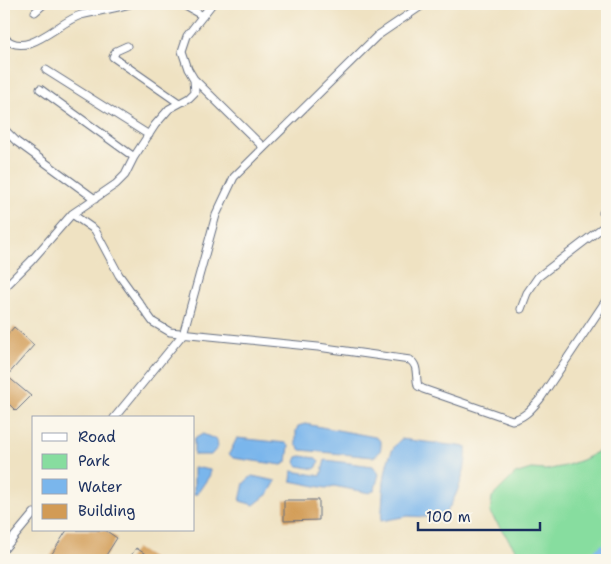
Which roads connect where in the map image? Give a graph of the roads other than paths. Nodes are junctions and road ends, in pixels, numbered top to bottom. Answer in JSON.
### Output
{"nodes":[{"id":1,"x":44,"y":4,"type":"edge"},
{"id":2,"x":130,"y":4,"type":"edge"},
{"id":3,"x":182,"y":4,"type":"edge"},
{"id":4,"x":212,"y":4,"type":"edge"},
{"id":5,"x":424,"y":4,"type":"edge"},
{"id":6,"x":35,"y":12,"type":"dead end"},
{"id":7,"x":203,"y":16,"type":"junction"},
{"id":8,"x":4,"y":37,"type":"edge"},
{"id":9,"x":127,"y":46,"type":"dead end"},
{"id":10,"x":46,"y":70,"type":"dead end"},
{"id":11,"x":194,"y":79,"type":"junction"},
{"id":12,"x":40,"y":89,"type":"dead end"},
{"id":13,"x":179,"y":103,"type":"junction"},
{"id":14,"x":4,"y":129,"type":"edge"},
{"id":15,"x":149,"y":135,"type":"junction"},
{"id":16,"x":263,"y":147,"type":"junction"},
{"id":17,"x":134,"y":157,"type":"junction"},
{"id":18,"x":95,"y":198,"type":"junction"},
{"id":19,"x":72,"y":214,"type":"junction"},
{"id":20,"x":607,"y":224,"type":"edge"},
{"id":21,"x":4,"y":288,"type":"edge"},
{"id":22,"x":607,"y":298,"type":"edge"},
{"id":23,"x":521,"y":309,"type":"dead end"},
{"id":24,"x":184,"y":334,"type":"junction"},
{"id":25,"x":116,"y":416,"type":"edge"},
{"id":26,"x":32,"y":515,"type":"edge"},
{"id":27,"x":4,"y":549,"type":"edge"}],
"edges":[{"from":1,"to":6,"type":"street"},
{"from":2,"to":8,"type":"street"},
{"from":3,"to":7,"type":"street"},
{"from":4,"to":7,"type":"street"},
{"from":5,"to":16,"type":"street"},
{"from":7,"to":11,"type":"street"},
{"from":9,"to":13,"type":"street"},
{"from":10,"to":15,"type":"street"},
{"from":11,"to":13,"type":"street"},
{"from":11,"to":16,"type":"street"},
{"from":12,"to":17,"type":"street"},
{"from":13,"to":15,"type":"street"},
{"from":14,"to":18,"type":"street"},
{"from":15,"to":17,"type":"street"},
{"from":16,"to":24,"type":"street"},
{"from":17,"to":18,"type":"street"},
{"from":18,"to":19,"type":"street"},
{"from":19,"to":21,"type":"street"},
{"from":19,"to":24,"type":"street"},
{"from":20,"to":23,"type":"street"},
{"from":22,"to":24,"type":"street"},
{"from":24,"to":25,"type":"street"},
{"from":26,"to":27,"type":"street"}]}
